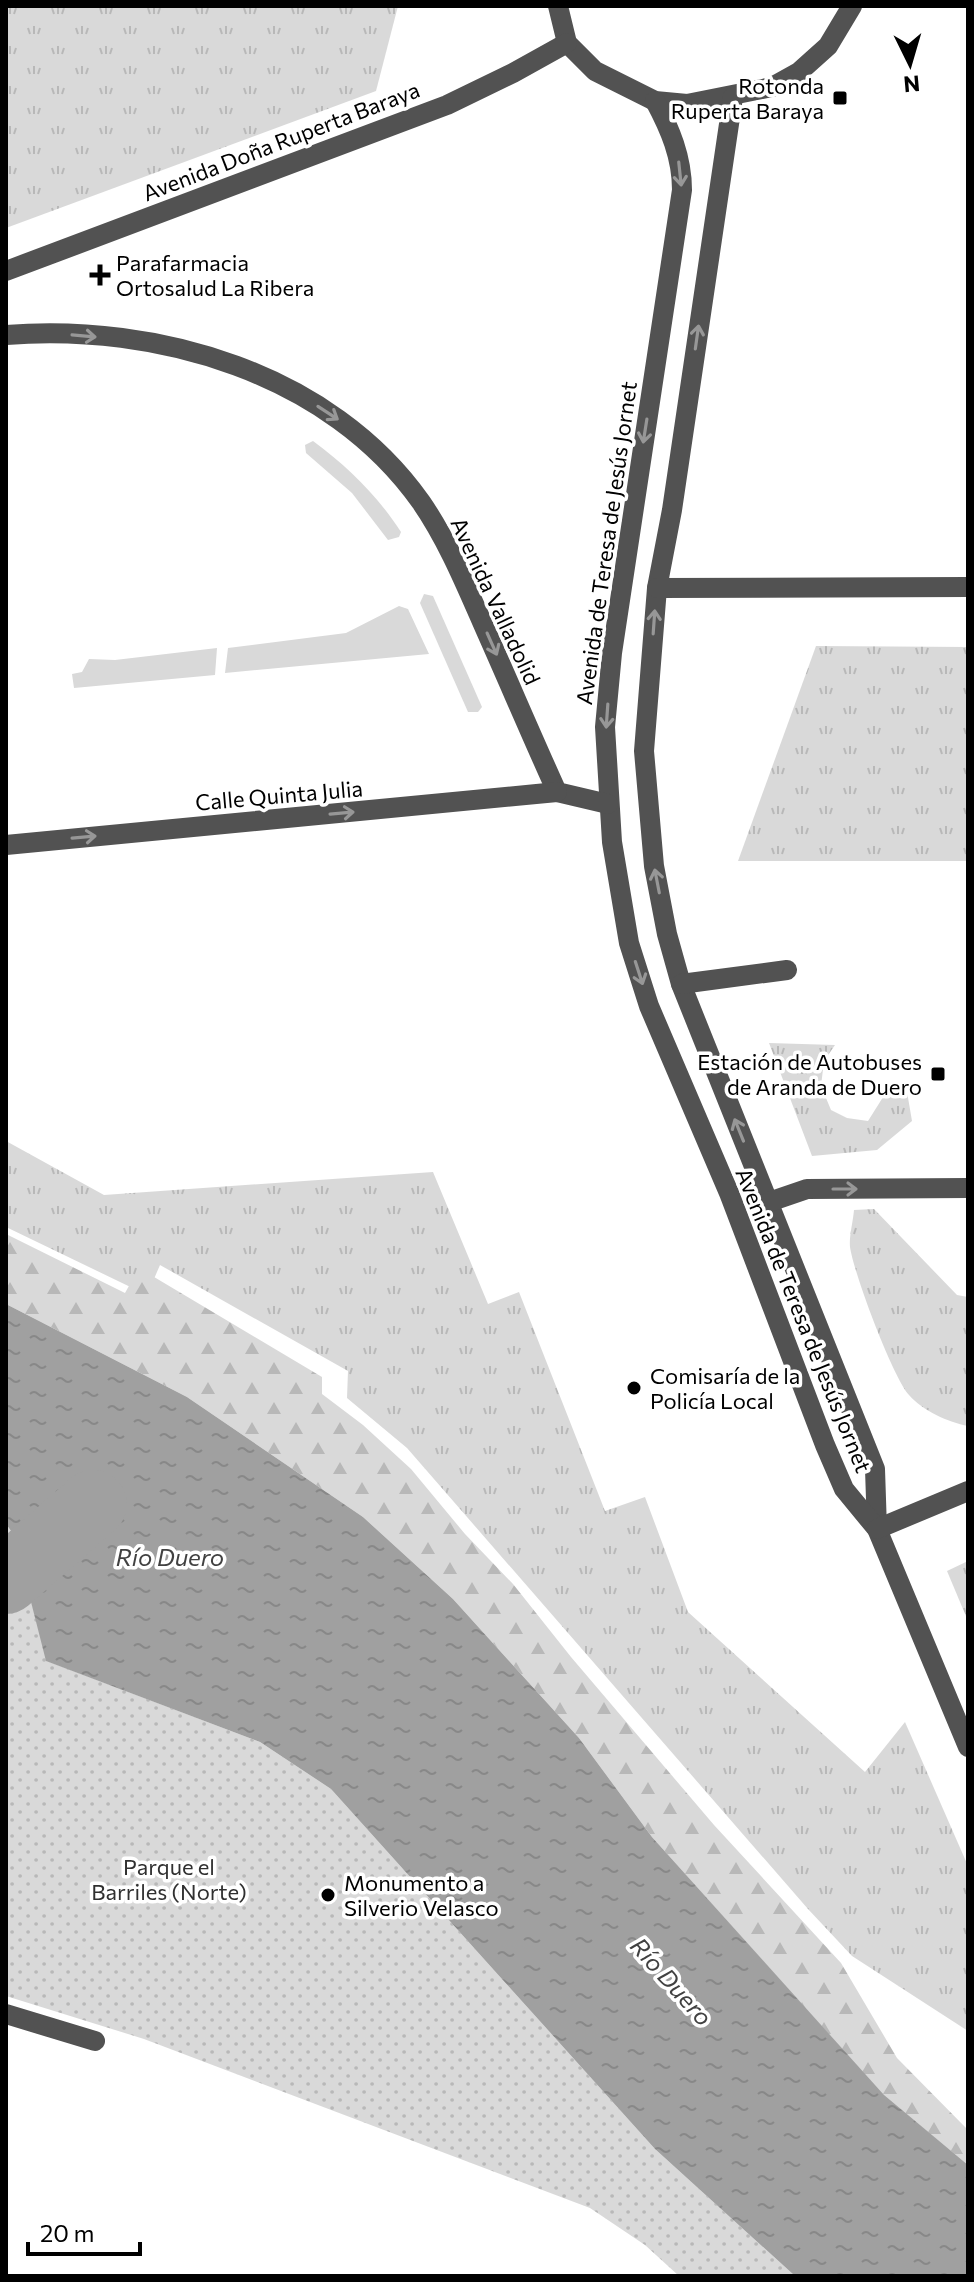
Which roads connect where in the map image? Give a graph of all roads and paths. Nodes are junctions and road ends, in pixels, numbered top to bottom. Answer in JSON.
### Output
{"nodes":[{"id":1,"x":558,"y":6,"type":"edge"},
{"id":2,"x":852,"y":6,"type":"edge"},
{"id":3,"x":567,"y":43,"type":"junction"},
{"id":4,"x":733,"y":97,"type":"junction"},
{"id":5,"x":655,"y":101,"type":"junction"},
{"id":6,"x":6,"y":271,"type":"edge"},
{"id":7,"x":6,"y":335,"type":"edge"},
{"id":8,"x":968,"y":587,"type":"edge"},
{"id":9,"x":657,"y":588,"type":"junction"},
{"id":10,"x":557,"y":792,"type":"junction"},
{"id":11,"x":608,"y":804,"type":"junction"},
{"id":12,"x":6,"y":845,"type":"edge"},
{"id":13,"x":787,"y":970,"type":"dead end"},
{"id":14,"x":681,"y":984,"type":"junction"},
{"id":15,"x":968,"y":1188,"type":"edge"},
{"id":16,"x":769,"y":1202,"type":"junction"},
{"id":17,"x":968,"y":1491,"type":"edge"},
{"id":18,"x":877,"y":1529,"type":"junction"},
{"id":19,"x":968,"y":1747,"type":"edge"},
{"id":20,"x":6,"y":2014,"type":"edge"},
{"id":21,"x":95,"y":2041,"type":"dead end"}],
"edges":[{"from":1,"to":3,"type":"street"},
{"from":2,"to":4,"type":"street"},
{"from":3,"to":5,"type":"street"},
{"from":3,"to":6,"type":"street","name":"Avenida Doña Ruperta Baraya"},
{"from":4,"to":5,"type":"street"},
{"from":9,"to":4,"type":"street","name":"Avenida de Teresa de Jesús Jornet","one_way":true},
{"from":5,"to":11,"type":"street","name":"Avenida de Teresa de Jesús Jornet","one_way":true},
{"from":7,"to":10,"type":"street","name":"Avenida Valladolid","one_way":true},
{"from":8,"to":9,"type":"street"},
{"from":14,"to":9,"type":"street","name":"Avenida de Teresa de Jesús Jornet","one_way":true},
{"from":10,"to":11,"type":"street"},
{"from":12,"to":10,"type":"street","name":"Calle Quinta Julia","one_way":true},
{"from":11,"to":18,"type":"street","name":"Avenida de Teresa de Jesús Jornet","one_way":true},
{"from":13,"to":14,"type":"street"},
{"from":16,"to":14,"type":"street","name":"Avenida de Teresa de Jesús Jornet","one_way":true},
{"from":16,"to":15,"type":"street","one_way":true},
{"from":16,"to":18,"type":"street","name":"Avenida de Teresa de Jesús Jornet"},
{"from":17,"to":18,"type":"street"},
{"from":18,"to":19,"type":"street"},
{"from":20,"to":21,"type":"street"}]}
